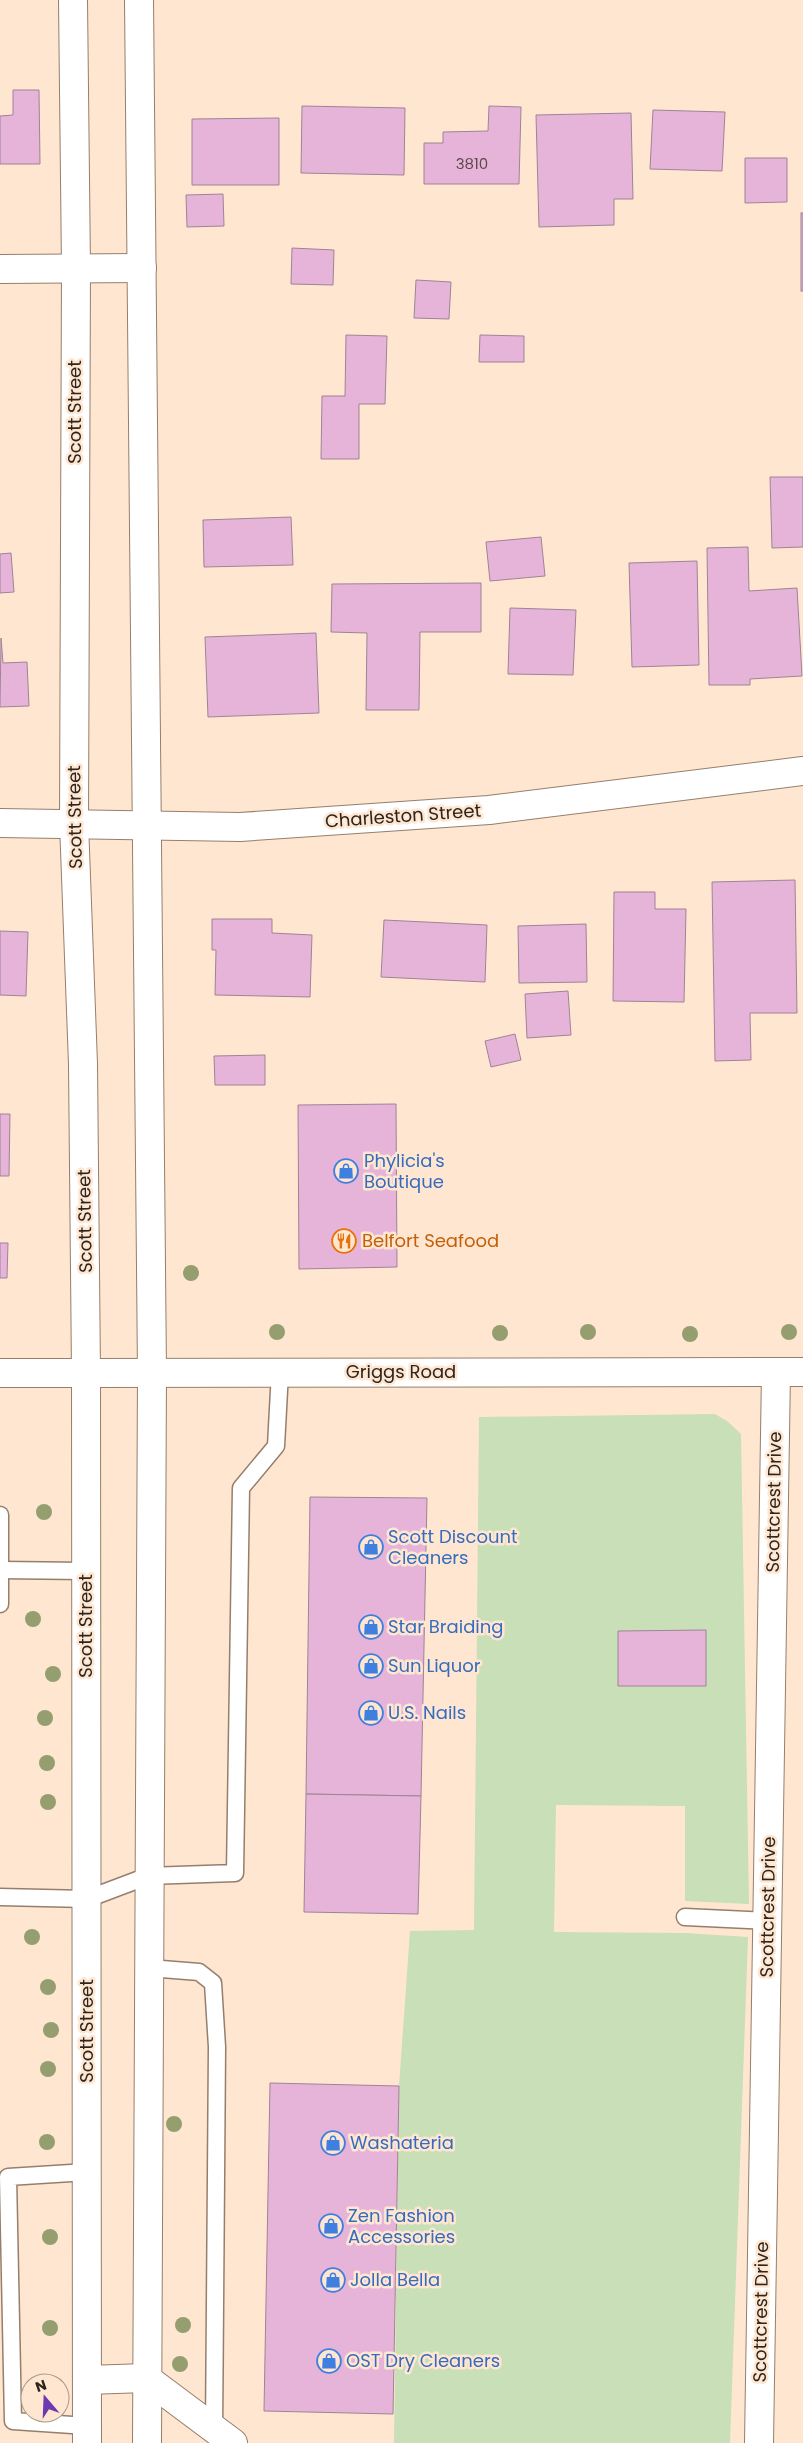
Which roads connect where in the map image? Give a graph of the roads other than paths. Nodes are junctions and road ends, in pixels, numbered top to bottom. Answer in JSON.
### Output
{"nodes":[{"id":1,"x":73,"y":0,"type":"edge"},
{"id":2,"x":138,"y":0,"type":"edge"},
{"id":3,"x":0,"y":268,"type":"edge"},
{"id":4,"x":76,"y":268,"type":"junction"},
{"id":5,"x":142,"y":268,"type":"junction"},
{"id":6,"x":803,"y":772,"type":"edge"},
{"id":7,"x":0,"y":823,"type":"edge"},
{"id":8,"x":74,"y":823,"type":"junction"},
{"id":9,"x":147,"y":825,"type":"junction"},
{"id":10,"x":152,"y":1372,"type":"junction"},
{"id":11,"x":280,"y":1372,"type":"junction"},
{"id":12,"x":790,"y":1372,"type":"edge"},
{"id":13,"x":0,"y":1373,"type":"edge"},
{"id":14,"x":86,"y":1373,"type":"junction"},
{"id":15,"x":0,"y":1515,"type":"edge"},
{"id":16,"x":0,"y":1570,"type":"edge"},
{"id":17,"x":86,"y":1571,"type":"junction"},
{"id":18,"x":0,"y":1604,"type":"edge"},
{"id":19,"x":148,"y":1876,"type":"junction"},
{"id":20,"x":0,"y":1897,"type":"edge"},
{"id":21,"x":87,"y":1899,"type":"junction"},
{"id":22,"x":685,"y":1917,"type":"dead end"},
{"id":23,"x":768,"y":1921,"type":"junction"},
{"id":24,"x":148,"y":1968,"type":"junction"},
{"id":25,"x":87,"y":2172,"type":"junction"},
{"id":26,"x":146,"y":2378,"type":"junction"},
{"id":27,"x":87,"y":2380,"type":"junction"},
{"id":28,"x":87,"y":2435,"type":"edge"},
{"id":29,"x":220,"y":2439,"type":"edge"},
{"id":30,"x":146,"y":2443,"type":"edge"},
{"id":31,"x":759,"y":2443,"type":"edge"}],
"edges":[{"from":1,"to":4,"type":"main road","name":"Scott Street"},
{"from":2,"to":5,"type":"main road"},
{"from":3,"to":4,"type":"main road"},
{"from":4,"to":5,"type":"main road"},
{"from":4,"to":8,"type":"main road","name":"Scott Street"},
{"from":5,"to":9,"type":"main road"},
{"from":6,"to":9,"type":"main road","name":"Charleston Street"},
{"from":7,"to":8,"type":"main road","name":"Charleston Street"},
{"from":8,"to":9,"type":"main road","name":"Charleston Street"},
{"from":8,"to":14,"type":"main road","name":"Scott Street"},
{"from":9,"to":10,"type":"main road"},
{"from":10,"to":11,"type":"main road","name":"Griggs Road"},
{"from":10,"to":14,"type":"main road","name":"Griggs Road"},
{"from":10,"to":19,"type":"main road"},
{"from":11,"to":12,"type":"main road","name":"Griggs Road"},
{"from":11,"to":19,"type":"lane"},
{"from":12,"to":23,"type":"main road","name":"Scottcrest Drive"},
{"from":13,"to":14,"type":"main road","name":"Griggs Road"},
{"from":14,"to":17,"type":"main road","name":"Scott Street"},
{"from":15,"to":16,"type":"lane"},
{"from":16,"to":17,"type":"lane"},
{"from":16,"to":18,"type":"lane"},
{"from":17,"to":21,"type":"main road","name":"Scott Street"},
{"from":19,"to":21,"type":"lane"},
{"from":19,"to":24,"type":"main road"},
{"from":20,"to":21,"type":"lane"},
{"from":21,"to":25,"type":"main road","name":"Scott Street"},
{"from":22,"to":23,"type":"lane"},
{"from":23,"to":31,"type":"main road","name":"Scottcrest Drive"},
{"from":24,"to":26,"type":"main road"},
{"from":24,"to":29,"type":"lane"},
{"from":25,"to":27,"type":"main road","name":"Scott Street"},
{"from":25,"to":28,"type":"lane"},
{"from":26,"to":27,"type":"main road"},
{"from":26,"to":29,"type":"main road"},
{"from":26,"to":30,"type":"main road"},
{"from":27,"to":28,"type":"main road","name":"Scott Street"}]}
